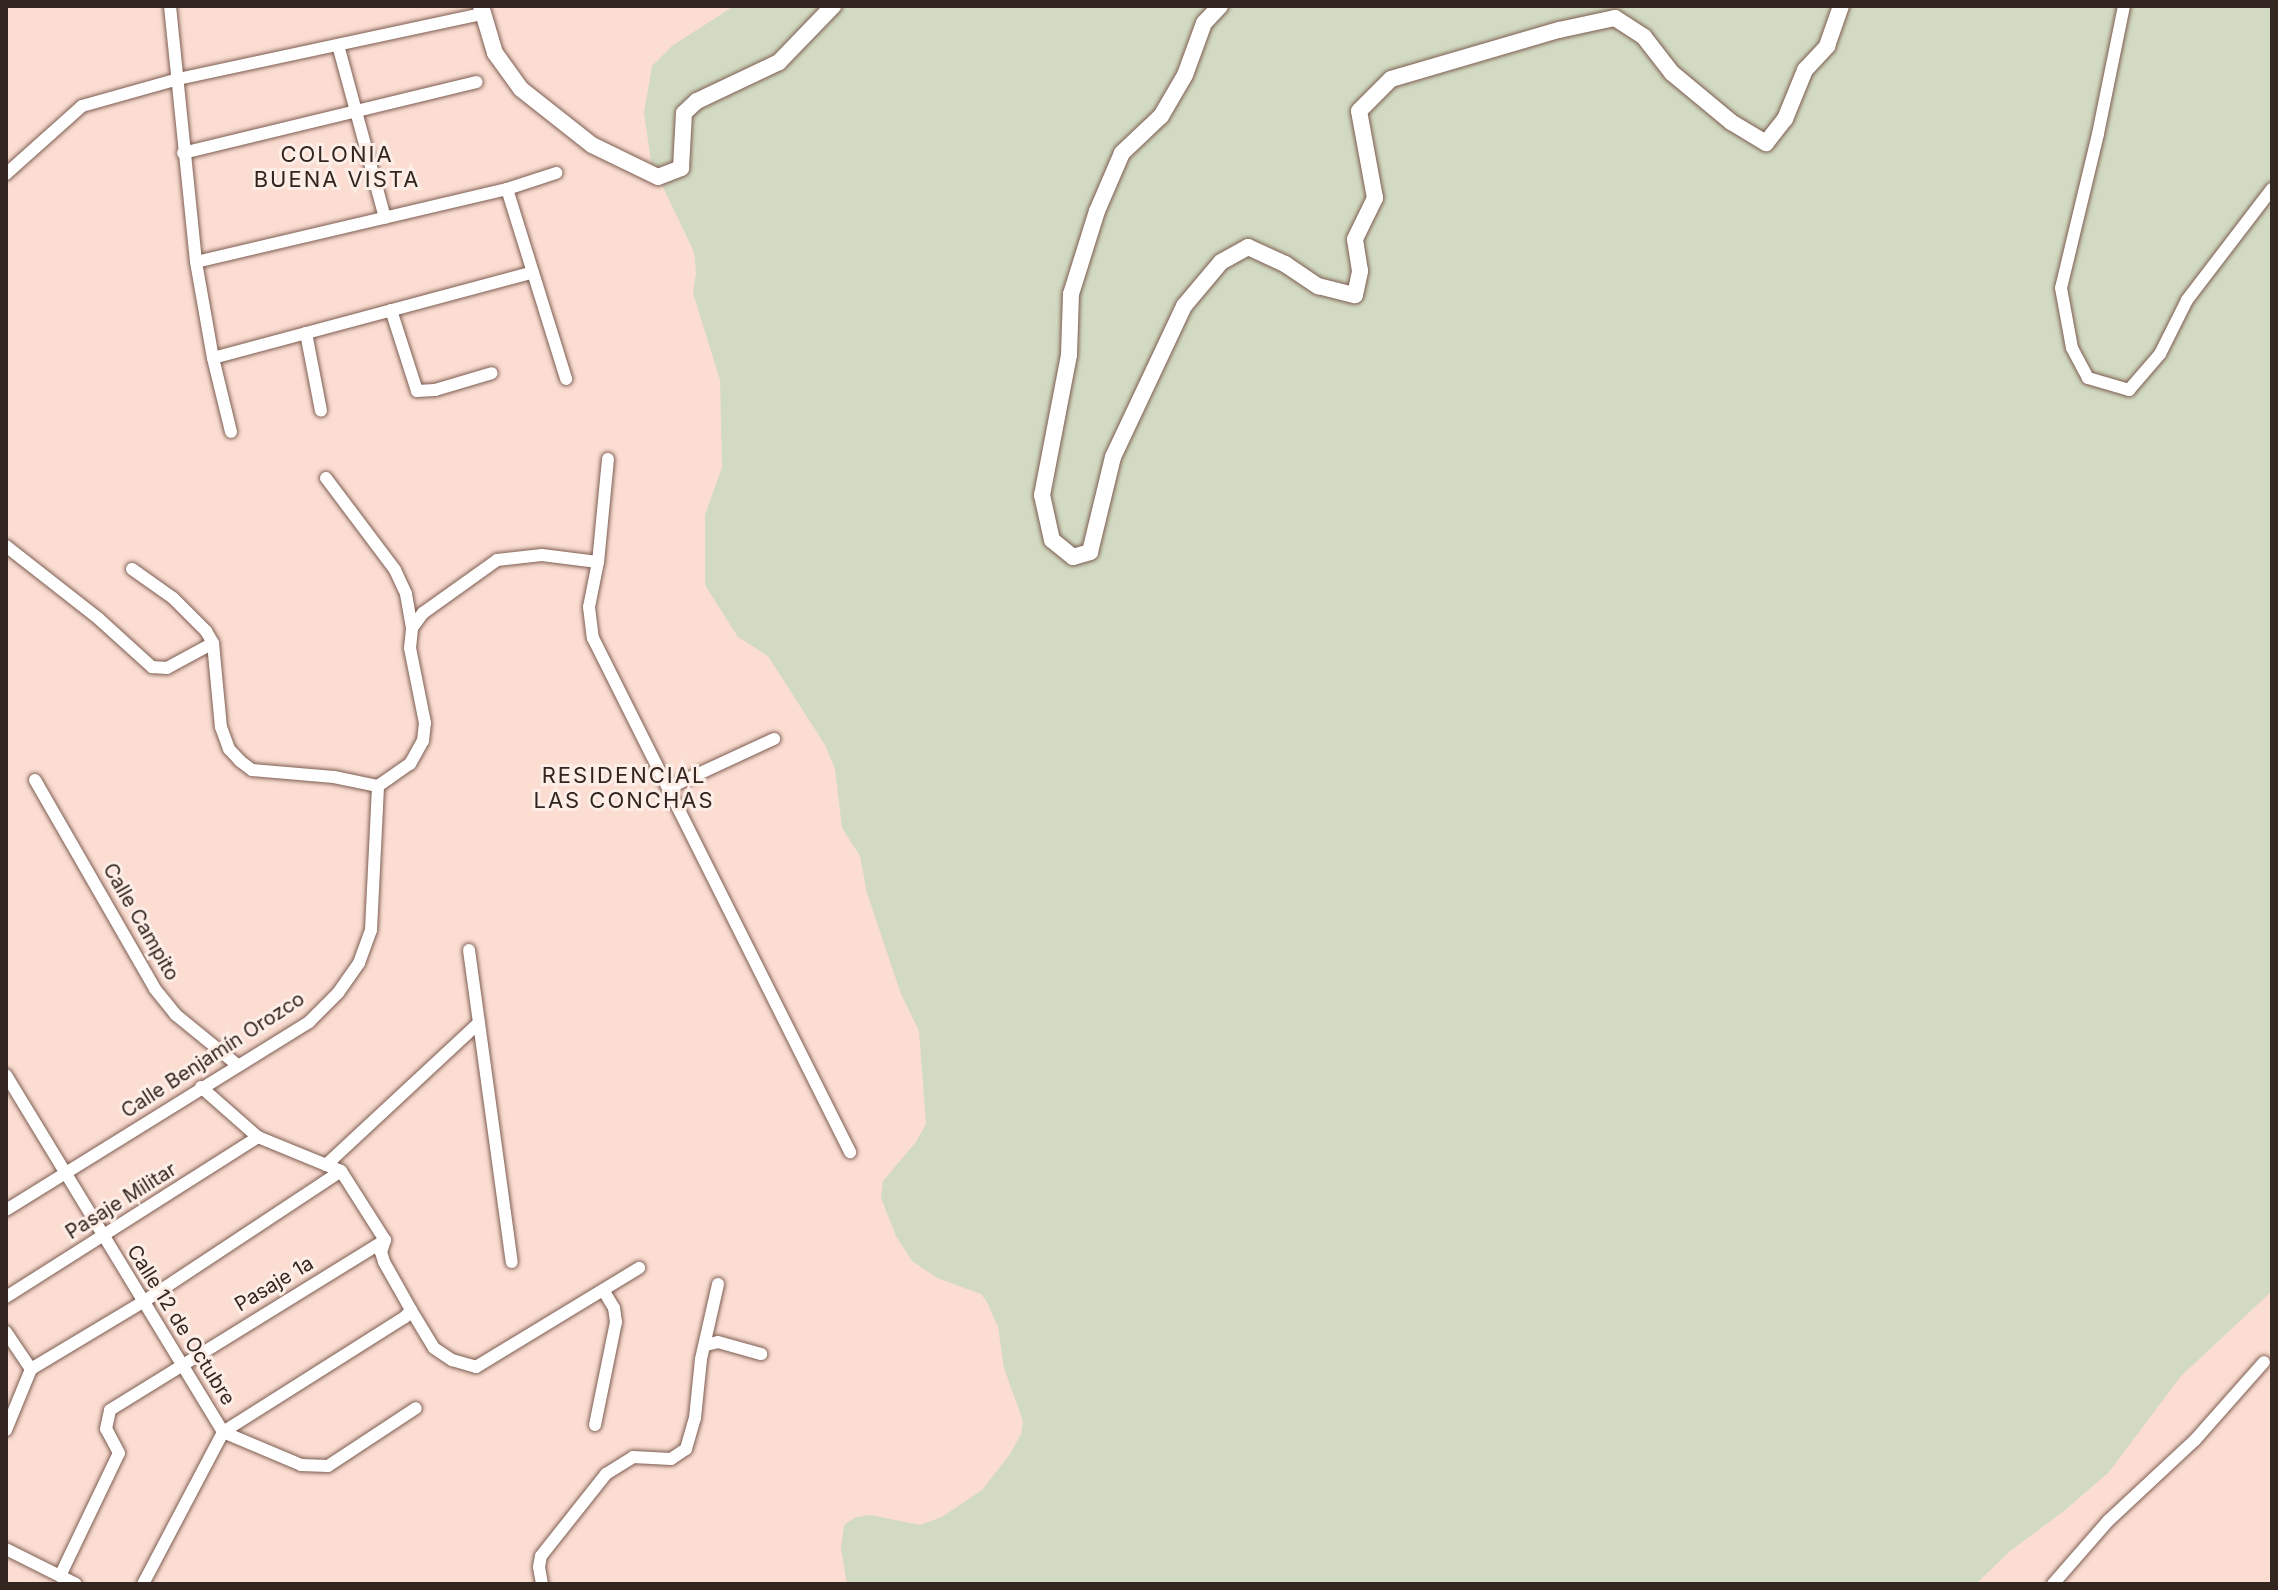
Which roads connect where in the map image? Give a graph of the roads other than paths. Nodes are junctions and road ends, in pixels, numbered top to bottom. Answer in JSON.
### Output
{"nodes":[{"id":1,"x":170,"y":6,"type":"edge"},
{"id":2,"x":833,"y":6,"type":"edge"},
{"id":3,"x":1220,"y":6,"type":"edge"},
{"id":4,"x":1841,"y":6,"type":"edge"},
{"id":5,"x":2124,"y":6,"type":"edge"},
{"id":6,"x":481,"y":10,"type":"edge"},
{"id":7,"x":338,"y":45,"type":"junction"},
{"id":8,"x":178,"y":79,"type":"junction"},
{"id":9,"x":477,"y":82,"type":"dead end"},
{"id":10,"x":354,"y":112,"type":"junction"},
{"id":11,"x":183,"y":153,"type":"junction"},
{"id":12,"x":556,"y":173,"type":"dead end"},
{"id":13,"x":6,"y":174,"type":"edge"},
{"id":14,"x":507,"y":189,"type":"junction"},
{"id":15,"x":2272,"y":189,"type":"edge"},
{"id":16,"x":385,"y":218,"type":"junction"},
{"id":17,"x":196,"y":262,"type":"junction"},
{"id":18,"x":533,"y":272,"type":"junction"},
{"id":19,"x":391,"y":310,"type":"junction"},
{"id":20,"x":306,"y":333,"type":"junction"},
{"id":21,"x":213,"y":358,"type":"junction"},
{"id":22,"x":492,"y":373,"type":"dead end"},
{"id":23,"x":566,"y":379,"type":"dead end"},
{"id":24,"x":321,"y":411,"type":"dead end"},
{"id":25,"x":231,"y":432,"type":"dead end"},
{"id":26,"x":608,"y":459,"type":"dead end"},
{"id":27,"x":326,"y":478,"type":"dead end"},
{"id":28,"x":6,"y":546,"type":"edge"},
{"id":29,"x":598,"y":562,"type":"junction"},
{"id":30,"x":132,"y":569,"type":"dead end"},
{"id":31,"x":412,"y":628,"type":"junction"},
{"id":32,"x":213,"y":643,"type":"junction"},
{"id":33,"x":774,"y":739,"type":"dead end"},
{"id":34,"x":35,"y":780,"type":"dead end"},
{"id":35,"x":378,"y":786,"type":"junction"},
{"id":36,"x":668,"y":788,"type":"junction"},
{"id":37,"x":469,"y":950,"type":"dead end"},
{"id":38,"x":479,"y":1023,"type":"junction"},
{"id":39,"x":236,"y":1064,"type":"junction"},
{"id":40,"x":6,"y":1075,"type":"edge"},
{"id":41,"x":201,"y":1087,"type":"junction"},
{"id":42,"x":258,"y":1137,"type":"junction"},
{"id":43,"x":850,"y":1152,"type":"dead end"},
{"id":44,"x":326,"y":1165,"type":"junction"},
{"id":45,"x":341,"y":1171,"type":"junction"},
{"id":46,"x":64,"y":1174,"type":"junction"},
{"id":47,"x":6,"y":1210,"type":"edge"},
{"id":48,"x":103,"y":1236,"type":"junction"},
{"id":49,"x":385,"y":1240,"type":"junction"},
{"id":50,"x":512,"y":1262,"type":"dead end"},
{"id":51,"x":639,"y":1268,"type":"dead end"},
{"id":52,"x":718,"y":1284,"type":"dead end"},
{"id":53,"x":603,"y":1290,"type":"junction"},
{"id":54,"x":6,"y":1297,"type":"edge"},
{"id":55,"x":143,"y":1302,"type":"junction"},
{"id":56,"x":411,"y":1310,"type":"junction"},
{"id":57,"x":6,"y":1332,"type":"edge"},
{"id":58,"x":706,"y":1345,"type":"junction"},
{"id":59,"x":761,"y":1354,"type":"dead end"},
{"id":60,"x":183,"y":1362,"type":"junction"},
{"id":61,"x":2264,"y":1362,"type":"dead end"},
{"id":62,"x":31,"y":1369,"type":"junction"},
{"id":63,"x":416,"y":1408,"type":"dead end"},
{"id":64,"x":595,"y":1425,"type":"dead end"},
{"id":65,"x":6,"y":1430,"type":"edge"},
{"id":66,"x":223,"y":1432,"type":"junction"},
{"id":67,"x":6,"y":1549,"type":"edge"},
{"id":68,"x":60,"y":1576,"type":"junction"},
{"id":69,"x":76,"y":1584,"type":"edge"},
{"id":70,"x":143,"y":1584,"type":"edge"},
{"id":71,"x":542,"y":1584,"type":"edge"},
{"id":72,"x":2053,"y":1584,"type":"edge"}],
"edges":[{"from":1,"to":8,"type":"street"},
{"from":2,"to":6,"type":"street"},
{"from":3,"to":4,"type":"street"},
{"from":5,"to":15,"type":"street"},
{"from":6,"to":7,"type":"street"},
{"from":7,"to":8,"type":"street"},
{"from":7,"to":10,"type":"street"},
{"from":8,"to":11,"type":"street"},
{"from":8,"to":13,"type":"street"},
{"from":9,"to":10,"type":"street"},
{"from":10,"to":11,"type":"street"},
{"from":10,"to":16,"type":"street"},
{"from":11,"to":17,"type":"street"},
{"from":12,"to":14,"type":"street"},
{"from":14,"to":16,"type":"street"},
{"from":14,"to":18,"type":"street"},
{"from":16,"to":17,"type":"street"},
{"from":17,"to":21,"type":"street"},
{"from":18,"to":19,"type":"street"},
{"from":18,"to":23,"type":"street"},
{"from":19,"to":20,"type":"street"},
{"from":19,"to":22,"type":"street"},
{"from":20,"to":21,"type":"street"},
{"from":20,"to":24,"type":"street"},
{"from":21,"to":25,"type":"street"},
{"from":26,"to":29,"type":"street"},
{"from":27,"to":31,"type":"street"},
{"from":28,"to":32,"type":"street"},
{"from":29,"to":31,"type":"street"},
{"from":29,"to":36,"type":"street"},
{"from":30,"to":32,"type":"street"},
{"from":31,"to":35,"type":"street"},
{"from":32,"to":35,"type":"street"},
{"from":33,"to":36,"type":"street"},
{"from":34,"to":39,"type":"street","name":"Calle Campito"},
{"from":35,"to":39,"type":"street","name":"Calle Benjamín Orozco"},
{"from":36,"to":43,"type":"street"},
{"from":37,"to":38,"type":"street"},
{"from":38,"to":44,"type":"street"},
{"from":38,"to":50,"type":"street"},
{"from":39,"to":41,"type":"street","name":"Calle Benjamín Orozco"},
{"from":40,"to":46,"type":"street","name":"Calle 12 de Octubre"},
{"from":41,"to":42,"type":"street"},
{"from":41,"to":46,"type":"street","name":"Calle Benjamín Orozco"},
{"from":42,"to":44,"type":"street"},
{"from":42,"to":48,"type":"street","name":"Pasaje Militar"},
{"from":44,"to":45,"type":"street"},
{"from":45,"to":49,"type":"street"},
{"from":45,"to":55,"type":"street"},
{"from":46,"to":47,"type":"street","name":"Calle Benjamín Orozco"},
{"from":46,"to":48,"type":"street","name":"Calle 12 de Octubre"},
{"from":48,"to":54,"type":"street","name":"Pasaje Militar"},
{"from":48,"to":55,"type":"street","name":"Calle 12 de Octubre"},
{"from":49,"to":56,"type":"street"},
{"from":49,"to":60,"type":"street","name":"Pasaje 1a"},
{"from":51,"to":53,"type":"street"},
{"from":52,"to":58,"type":"street"},
{"from":53,"to":56,"type":"street"},
{"from":53,"to":64,"type":"street"},
{"from":55,"to":60,"type":"street","name":"Calle 12 de Octubre"},
{"from":55,"to":62,"type":"street"},
{"from":56,"to":66,"type":"street"},
{"from":57,"to":62,"type":"street"},
{"from":58,"to":59,"type":"street"},
{"from":58,"to":71,"type":"street"},
{"from":60,"to":66,"type":"street","name":"Calle 12 de Octubre"},
{"from":60,"to":68,"type":"street","name":"Pasaje 1a"},
{"from":61,"to":72,"type":"street"},
{"from":62,"to":65,"type":"street"},
{"from":63,"to":66,"type":"street"},
{"from":66,"to":70,"type":"street","name":"Calle 12 de Octubre"},
{"from":67,"to":68,"type":"street"},
{"from":68,"to":69,"type":"street"}]}
